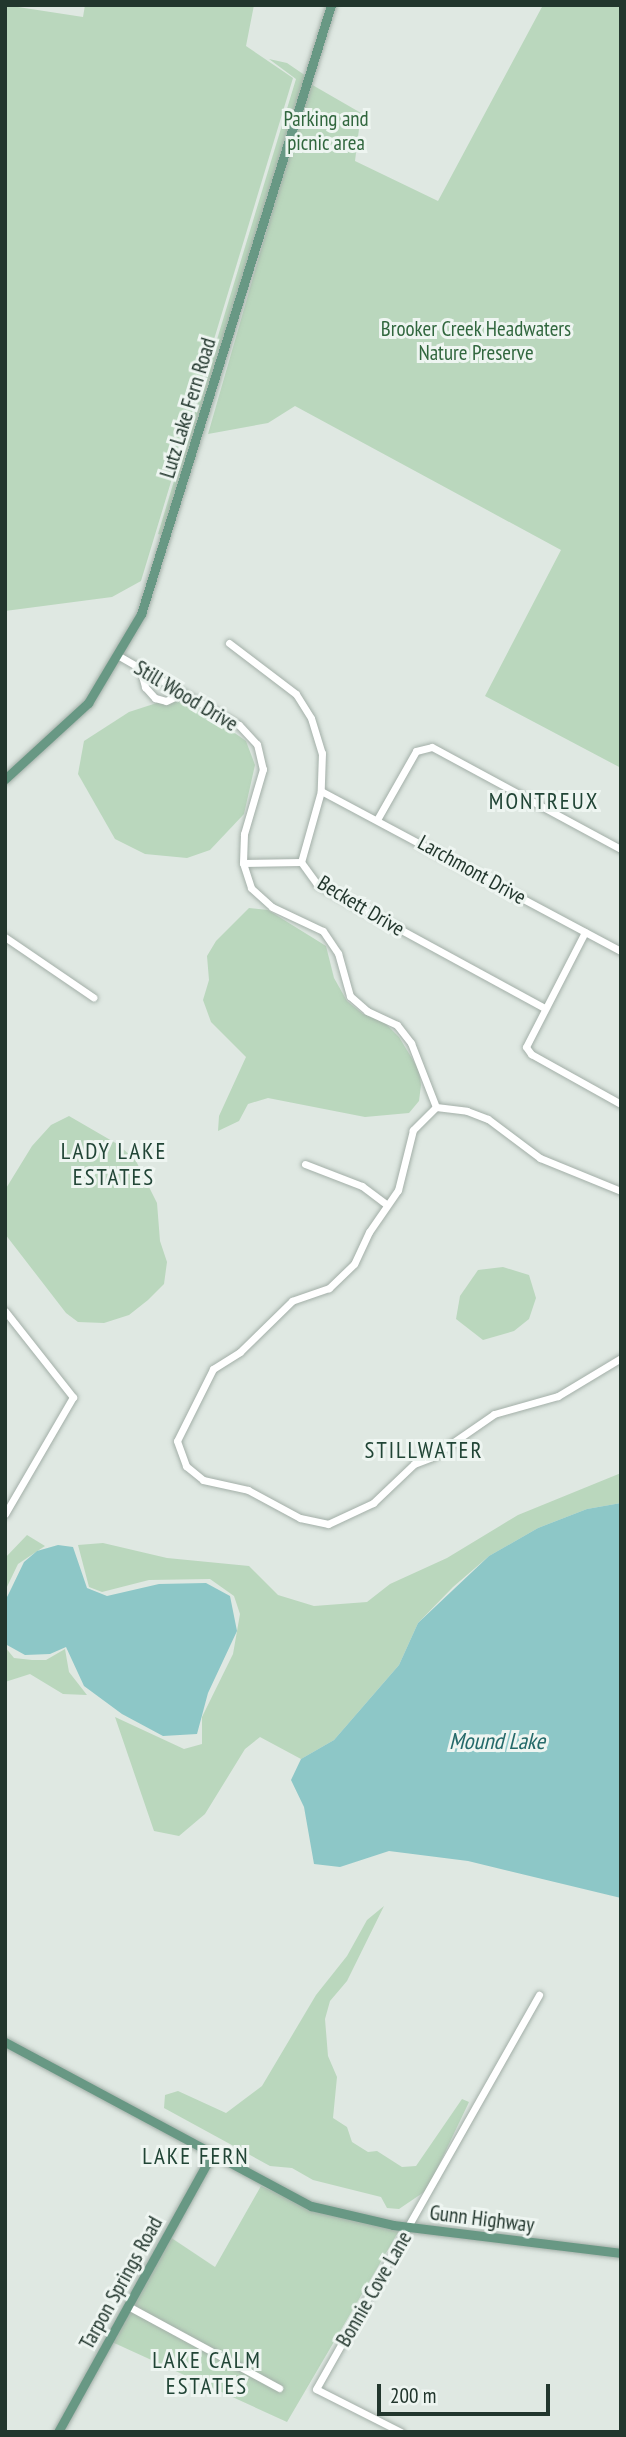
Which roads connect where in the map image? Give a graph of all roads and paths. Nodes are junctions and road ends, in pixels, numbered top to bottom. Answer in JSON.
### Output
{"nodes":[{"id":1,"x":331,"y":5,"type":"edge"},
{"id":2,"x":229,"y":643,"type":"dead end"},
{"id":3,"x":119,"y":656,"type":"junction"},
{"id":4,"x":140,"y":668,"type":"junction"},
{"id":5,"x":183,"y":693,"type":"junction"},
{"id":6,"x":5,"y":779,"type":"edge"},
{"id":7,"x":321,"y":791,"type":"junction"},
{"id":8,"x":378,"y":818,"type":"junction"},
{"id":9,"x":621,"y":849,"type":"edge"},
{"id":10,"x":302,"y":862,"type":"junction"},
{"id":11,"x":243,"y":863,"type":"junction"},
{"id":12,"x":585,"y":932,"type":"junction"},
{"id":13,"x":5,"y":937,"type":"edge"},
{"id":14,"x":621,"y":951,"type":"edge"},
{"id":15,"x":93,"y":997,"type":"dead end"},
{"id":16,"x":544,"y":1008,"type":"junction"},
{"id":17,"x":621,"y":1104,"type":"edge"},
{"id":18,"x":436,"y":1107,"type":"junction"},
{"id":19,"x":305,"y":1164,"type":"dead end"},
{"id":20,"x":621,"y":1191,"type":"edge"},
{"id":21,"x":387,"y":1205,"type":"junction"},
{"id":22,"x":5,"y":1311,"type":"edge"},
{"id":23,"x":621,"y":1358,"type":"edge"},
{"id":24,"x":5,"y":1514,"type":"edge"},
{"id":25,"x":539,"y":1995,"type":"dead end"},
{"id":26,"x":5,"y":2042,"type":"edge"},
{"id":27,"x":213,"y":2153,"type":"junction"},
{"id":28,"x":410,"y":2227,"type":"junction"},
{"id":29,"x":621,"y":2253,"type":"edge"},
{"id":30,"x":128,"y":2306,"type":"junction"},
{"id":31,"x":279,"y":2388,"type":"dead end"},
{"id":32,"x":58,"y":2432,"type":"edge"},
{"id":33,"x":401,"y":2432,"type":"edge"}],
"edges":[{"from":1,"to":3,"type":"main road","name":"Lutz Lake Fern Road"},
{"from":2,"to":7,"type":"street","name":"Beckett Drive"},
{"from":3,"to":4,"type":"street","name":"Still Wood Drive"},
{"from":3,"to":6,"type":"main road","name":"Lutz Lake Fern Road"},
{"from":4,"to":5,"type":"street","name":"Still Wood Drive"},
{"from":4,"to":5,"type":"street"},
{"from":5,"to":11,"type":"street","name":"Still Wood Drive"},
{"from":7,"to":8,"type":"street","name":"Larchmont Drive"},
{"from":7,"to":10,"type":"street","name":"Beckett Drive"},
{"from":8,"to":9,"type":"street"},
{"from":8,"to":12,"type":"street","name":"Larchmont Drive"},
{"from":10,"to":11,"type":"street"},
{"from":10,"to":16,"type":"street","name":"Beckett Drive"},
{"from":11,"to":18,"type":"street","name":"Still Wood Drive"},
{"from":12,"to":14,"type":"street","name":"Larchmont Drive"},
{"from":12,"to":16,"type":"street"},
{"from":13,"to":15,"type":"street"},
{"from":16,"to":17,"type":"street"},
{"from":18,"to":20,"type":"street"},
{"from":18,"to":21,"type":"street"},
{"from":19,"to":21,"type":"street"},
{"from":21,"to":23,"type":"street"},
{"from":22,"to":24,"type":"street"},
{"from":25,"to":28,"type":"street","name":"Bonnie Cove Lane"},
{"from":26,"to":27,"type":"main road","name":"Gunn Highway"},
{"from":27,"to":28,"type":"main road","name":"Gunn Highway"},
{"from":27,"to":30,"type":"main road","name":"Tarpon Springs Road"},
{"from":28,"to":29,"type":"main road","name":"Gunn Highway"},
{"from":28,"to":33,"type":"street","name":"Bonnie Cove Lane"},
{"from":30,"to":31,"type":"street"},
{"from":30,"to":32,"type":"main road","name":"Tarpon Springs Road"}]}
